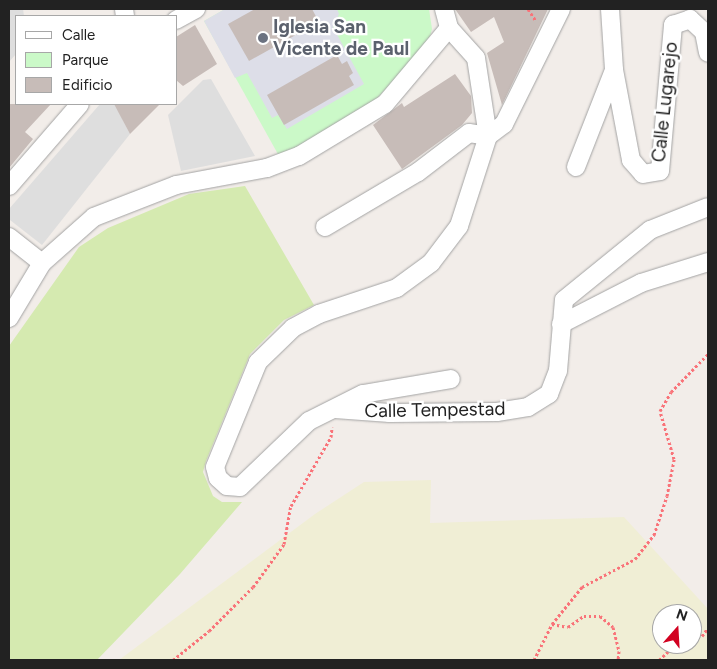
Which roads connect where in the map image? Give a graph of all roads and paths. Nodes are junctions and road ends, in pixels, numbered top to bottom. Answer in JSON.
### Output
{"nodes":[{"id":1,"x":196,"y":9,"type":"edge"},
{"id":2,"x":444,"y":9,"type":"edge"},
{"id":3,"x":561,"y":9,"type":"edge"},
{"id":4,"x":610,"y":9,"type":"edge"},
{"id":5,"x":178,"y":19,"type":"edge"},
{"id":6,"x":449,"y":28,"type":"junction"},
{"id":7,"x":708,"y":54,"type":"edge"},
{"id":8,"x":614,"y":70,"type":"junction"},
{"id":9,"x":79,"y":105,"type":"edge"},
{"id":10,"x":488,"y":136,"type":"junction"},
{"id":11,"x":576,"y":168,"type":"dead end"},
{"id":12,"x":9,"y":186,"type":"edge"},
{"id":13,"x":708,"y":208,"type":"edge"},
{"id":14,"x":325,"y":227,"type":"dead end"},
{"id":15,"x":9,"y":237,"type":"edge"},
{"id":16,"x":708,"y":262,"type":"edge"},
{"id":17,"x":42,"y":263,"type":"junction"},
{"id":18,"x":9,"y":318,"type":"edge"},
{"id":19,"x":562,"y":324,"type":"junction"},
{"id":20,"x":708,"y":354,"type":"edge"},
{"id":21,"x":451,"y":379,"type":"dead end"},
{"id":22,"x":335,"y":409,"type":"junction"},
{"id":23,"x":552,"y":624,"type":"junction"},
{"id":24,"x":173,"y":660,"type":"edge"},
{"id":25,"x":534,"y":660,"type":"edge"},
{"id":26,"x":618,"y":660,"type":"edge"}],
"edges":[{"from":1,"to":5,"type":"street"},
{"from":2,"to":6,"type":"street","name":"Calle Tempestad"},
{"from":3,"to":10,"type":"street"},
{"from":4,"to":8,"type":"street","name":"Calle Lugarejo"},
{"from":6,"to":10,"type":"street","name":"Calle Tempestad"},
{"from":6,"to":17,"type":"street"},
{"from":7,"to":8,"type":"street","name":"Calle Lugarejo"},
{"from":8,"to":11,"type":"street"},
{"from":9,"to":12,"type":"street"},
{"from":10,"to":14,"type":"street"},
{"from":10,"to":22,"type":"street","name":"Calle Tempestad"},
{"from":13,"to":19,"type":"street"},
{"from":15,"to":17,"type":"street"},
{"from":16,"to":19,"type":"street"},
{"from":17,"to":18,"type":"street"},
{"from":19,"to":22,"type":"street","name":"Calle Tempestad"},
{"from":20,"to":23,"type":"path"},
{"from":21,"to":22,"type":"street","name":"Calle Tempestad"},
{"from":22,"to":24,"type":"path"},
{"from":23,"to":25,"type":"path"},
{"from":23,"to":26,"type":"path"}]}
